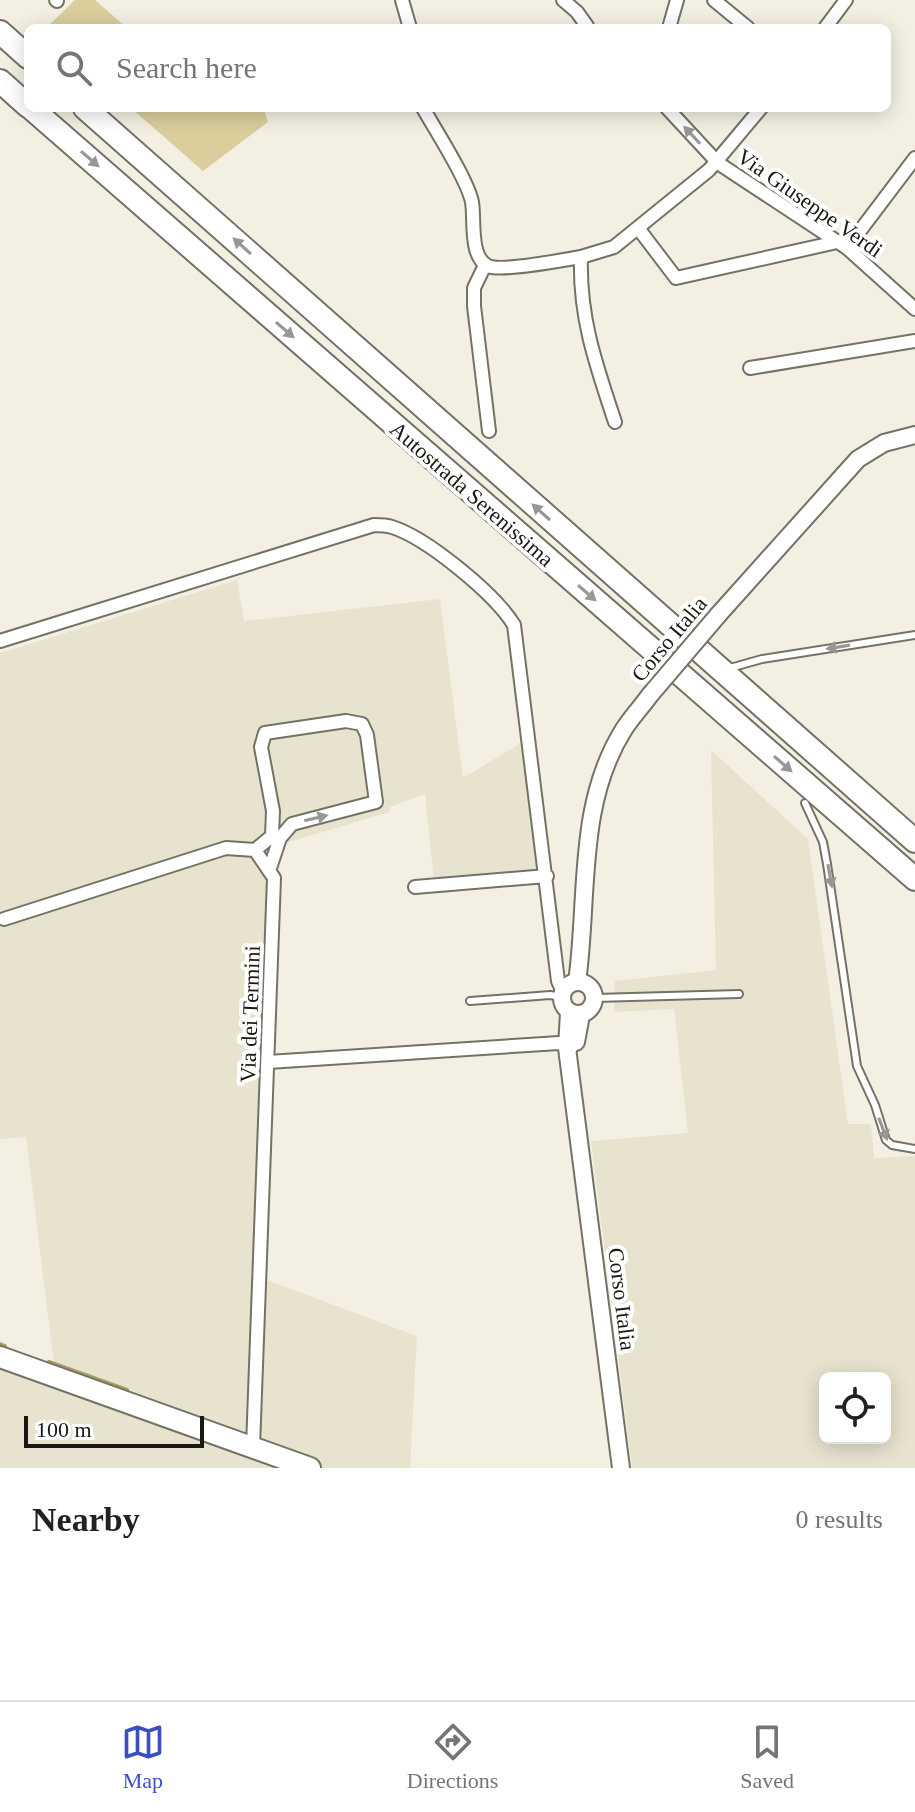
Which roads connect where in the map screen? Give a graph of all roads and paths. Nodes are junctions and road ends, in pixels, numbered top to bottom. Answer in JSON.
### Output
{"nodes":[{"id":1,"x":402,"y":0,"type":"edge"},
{"id":2,"x":563,"y":0,"type":"edge"},
{"id":3,"x":677,"y":0,"type":"edge"},
{"id":4,"x":714,"y":0,"type":"edge"},
{"id":5,"x":846,"y":0,"type":"edge"},
{"id":6,"x":409,"y":24,"type":"edge"},
{"id":7,"x":586,"y":24,"type":"edge"},
{"id":8,"x":670,"y":24,"type":"edge"},
{"id":9,"x":743,"y":24,"type":"edge"},
{"id":10,"x":828,"y":24,"type":"edge"},
{"id":11,"x":0,"y":32,"type":"edge"},
{"id":12,"x":24,"y":53,"type":"edge"},
{"id":13,"x":0,"y":81,"type":"edge"},
{"id":14,"x":24,"y":103,"type":"edge"},
{"id":15,"x":35,"y":112,"type":"edge"},
{"id":16,"x":90,"y":112,"type":"edge"},
{"id":17,"x":425,"y":112,"type":"edge"},
{"id":18,"x":671,"y":112,"type":"edge"},
{"id":19,"x":758,"y":112,"type":"edge"},
{"id":20,"x":915,"y":158,"type":"edge"},
{"id":21,"x":718,"y":163,"type":"junction"},
{"id":22,"x":638,"y":228,"type":"junction"},
{"id":23,"x":842,"y":245,"type":"junction"},
{"id":24,"x":581,"y":257,"type":"junction"},
{"id":25,"x":485,"y":265,"type":"junction"},
{"id":26,"x":915,"y":309,"type":"edge"},
{"id":27,"x":915,"y":341,"type":"edge"},
{"id":28,"x":750,"y":368,"type":"dead end"},
{"id":29,"x":615,"y":422,"type":"dead end"},
{"id":30,"x":489,"y":431,"type":"dead end"},
{"id":31,"x":915,"y":435,"type":"edge"},
{"id":32,"x":915,"y":635,"type":"edge"},
{"id":33,"x":0,"y":641,"type":"edge"},
{"id":34,"x":720,"y":670,"type":"junction"},
{"id":35,"x":805,"y":803,"type":"dead end"},
{"id":36,"x":915,"y":841,"type":"edge"},
{"id":37,"x":255,"y":850,"type":"junction"},
{"id":38,"x":269,"y":871,"type":"junction"},
{"id":39,"x":547,"y":876,"type":"junction"},
{"id":40,"x":915,"y":879,"type":"edge"},
{"id":41,"x":415,"y":887,"type":"dead end"},
{"id":42,"x":4,"y":919,"type":"dead end"},
{"id":43,"x":739,"y":994,"type":"dead end"},
{"id":44,"x":576,"y":997,"type":"junction"},
{"id":45,"x":470,"y":1001,"type":"dead end"},
{"id":46,"x":571,"y":1048,"type":"junction"},
{"id":47,"x":268,"y":1062,"type":"junction"},
{"id":48,"x":915,"y":1149,"type":"edge"},
{"id":49,"x":0,"y":1357,"type":"edge"},
{"id":50,"x":253,"y":1447,"type":"junction"},
{"id":51,"x":310,"y":1468,"type":"edge"},
{"id":52,"x":621,"y":1468,"type":"edge"}],
"edges":[{"from":1,"to":6,"type":"street"},
{"from":2,"to":7,"type":"street"},
{"from":3,"to":8,"type":"street"},
{"from":4,"to":9,"type":"street"},
{"from":5,"to":10,"type":"street"},
{"from":11,"to":12,"type":"highway"},
{"from":13,"to":14,"type":"highway","name":"Autostrada Serenissima"},
{"from":15,"to":40,"type":"highway","name":"Autostrada Serenissima","one_way":true},
{"from":34,"to":16,"type":"highway","name":"Autostrada Serenissima","one_way":true},
{"from":17,"to":25,"type":"street"},
{"from":21,"to":18,"type":"street","name":"Via Giuseppe Verdi","one_way":true},
{"from":19,"to":21,"type":"street"},
{"from":20,"to":23,"type":"street"},
{"from":21,"to":22,"type":"street"},
{"from":21,"to":23,"type":"street","name":"Via Giuseppe Verdi"},
{"from":22,"to":23,"type":"street"},
{"from":22,"to":24,"type":"street"},
{"from":23,"to":26,"type":"street","name":"Via Giuseppe Verdi"},
{"from":24,"to":25,"type":"street"},
{"from":24,"to":29,"type":"street"},
{"from":25,"to":30,"type":"street"},
{"from":27,"to":28,"type":"street"},
{"from":31,"to":44,"type":"street","name":"Corso Italia","bridge":true},
{"from":32,"to":34,"type":"lane","one_way":true},
{"from":33,"to":39,"type":"street"},
{"from":34,"to":36,"type":"highway","name":"Autostrada Serenissima"},
{"from":35,"to":48,"type":"lane","one_way":true},
{"from":37,"to":38,"type":"street","name":"Via dei Termini"},
{"from":38,"to":37,"type":"street","one_way":true},
{"from":37,"to":42,"type":"street"},
{"from":38,"to":47,"type":"street","name":"Via dei Termini"},
{"from":39,"to":41,"type":"street"},
{"from":39,"to":44,"type":"street"},
{"from":43,"to":44,"type":"lane"},
{"from":44,"to":45,"type":"lane"},
{"from":44,"to":46,"type":"street","name":"Corso Italia"},
{"from":46,"to":47,"type":"street"},
{"from":46,"to":52,"type":"street","name":"Corso Italia"},
{"from":47,"to":50,"type":"street","name":"Via dei Termini"},
{"from":49,"to":50,"type":"main road"},
{"from":50,"to":51,"type":"main road"}]}
